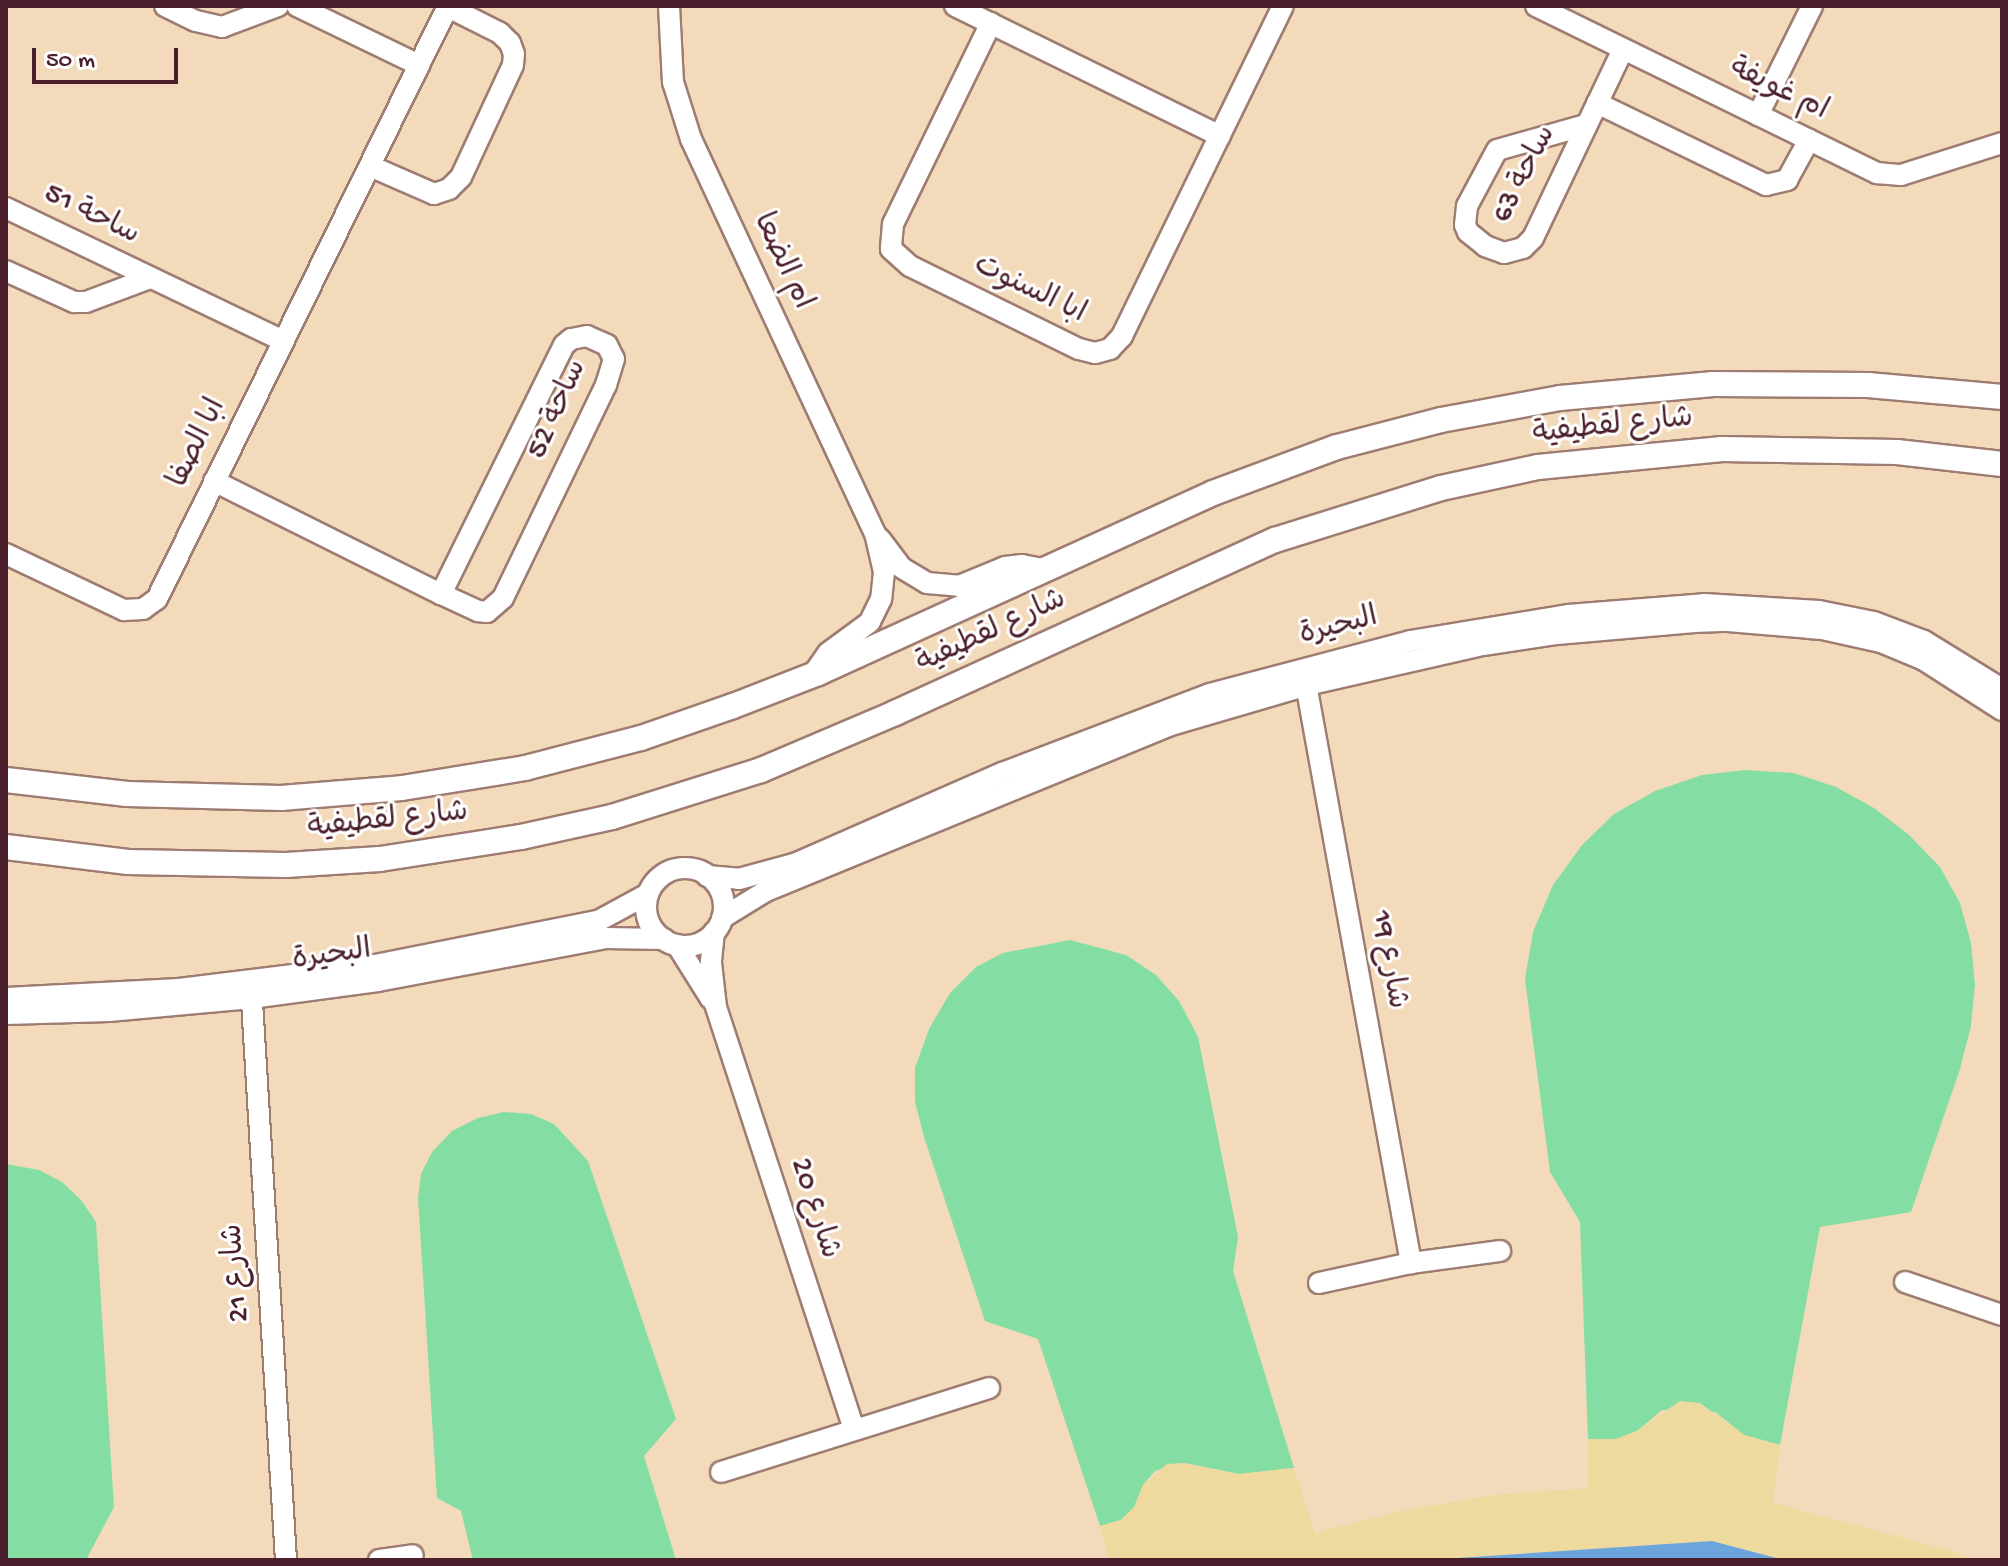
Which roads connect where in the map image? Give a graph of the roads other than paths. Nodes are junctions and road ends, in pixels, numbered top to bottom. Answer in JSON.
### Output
{"nodes":[{"id":1,"x":165,"y":6,"type":"edge"},
{"id":2,"x":278,"y":6,"type":"edge"},
{"id":3,"x":297,"y":6,"type":"edge"},
{"id":4,"x":448,"y":6,"type":"edge"},
{"id":5,"x":669,"y":6,"type":"edge"},
{"id":6,"x":955,"y":6,"type":"edge"},
{"id":7,"x":1283,"y":6,"type":"edge"},
{"id":8,"x":1536,"y":6,"type":"edge"},
{"id":9,"x":1812,"y":6,"type":"edge"},
{"id":10,"x":991,"y":23,"type":"junction"},
{"id":11,"x":1623,"y":49,"type":"junction"},
{"id":12,"x":419,"y":65,"type":"junction"},
{"id":13,"x":1597,"y":103,"type":"junction"},
{"id":14,"x":1758,"y":115,"type":"junction"},
{"id":15,"x":1586,"y":125,"type":"junction"},
{"id":16,"x":1220,"y":136,"type":"junction"},
{"id":17,"x":1809,"y":140,"type":"junction"},
{"id":18,"x":2002,"y":143,"type":"edge"},
{"id":19,"x":370,"y":166,"type":"junction"},
{"id":20,"x":6,"y":208,"type":"edge"},
{"id":21,"x":6,"y":271,"type":"edge"},
{"id":22,"x":150,"y":278,"type":"junction"},
{"id":23,"x":283,"y":341,"type":"junction"},
{"id":24,"x":2002,"y":397,"type":"edge"},
{"id":25,"x":2002,"y":464,"type":"edge"},
{"id":26,"x":214,"y":481,"type":"junction"},
{"id":27,"x":875,"y":533,"type":"junction"},
{"id":28,"x":6,"y":554,"type":"edge"},
{"id":29,"x":1043,"y":569,"type":"junction"},
{"id":30,"x":441,"y":594,"type":"junction"},
{"id":31,"x":812,"y":676,"type":"junction"},
{"id":32,"x":1305,"y":676,"type":"junction"},
{"id":33,"x":1990,"y":687,"type":"edge"},
{"id":34,"x":2002,"y":710,"type":"edge"},
{"id":35,"x":6,"y":780,"type":"edge"},
{"id":36,"x":6,"y":847,"type":"edge"},
{"id":37,"x":816,"y":863,"type":"junction"},
{"id":38,"x":707,"y":876,"type":"junction"},
{"id":39,"x":648,"y":894,"type":"junction"},
{"id":40,"x":718,"y":925,"type":"junction"},
{"id":41,"x":671,"y":942,"type":"junction"},
{"id":42,"x":449,"y":959,"type":"junction"},
{"id":43,"x":251,"y":990,"type":"junction"},
{"id":44,"x":15,"y":1006,"type":"edge"},
{"id":45,"x":716,"y":1007,"type":"junction"},
{"id":46,"x":1500,"y":1251,"type":"dead end"},
{"id":47,"x":1411,"y":1263,"type":"junction"},
{"id":48,"x":1905,"y":1282,"type":"dead end"},
{"id":49,"x":1319,"y":1283,"type":"dead end"},
{"id":50,"x":2002,"y":1315,"type":"edge"},
{"id":51,"x":989,"y":1388,"type":"dead end"},
{"id":52,"x":854,"y":1429,"type":"junction"},
{"id":53,"x":721,"y":1472,"type":"dead end"},
{"id":54,"x":413,"y":1555,"type":"dead end"},
{"id":55,"x":286,"y":1560,"type":"edge"},
{"id":56,"x":379,"y":1560,"type":"edge"}],
"edges":[{"from":1,"to":2,"type":"street"},
{"from":3,"to":12,"type":"street"},
{"from":4,"to":12,"type":"street","name":"ابا الصفا"},
{"from":4,"to":19,"type":"street","name":"ابا الصفا"},
{"from":5,"to":27,"type":"street","name":"ام الضعا"},
{"from":6,"to":10,"type":"street"},
{"from":7,"to":16,"type":"street","name":"ابا السنوت"},
{"from":8,"to":11,"type":"street","name":"ام غويفة"},
{"from":9,"to":14,"type":"street"},
{"from":10,"to":16,"type":"street"},
{"from":10,"to":16,"type":"street","name":"ابا السنوت"},
{"from":11,"to":13,"type":"street","name":"ساحة 63"},
{"from":11,"to":14,"type":"street","name":"ام غويفة"},
{"from":12,"to":19,"type":"street","name":"ابا الصفا"},
{"from":13,"to":15,"type":"street","name":"ساحة 63"},
{"from":13,"to":17,"type":"street"},
{"from":14,"to":17,"type":"street","name":"ام غويفة"},
{"from":15,"to":15,"type":"street","name":"ساحة 63"},
{"from":17,"to":18,"type":"street","name":"ام غويفة"},
{"from":19,"to":23,"type":"street","name":"ابا الصفا"},
{"from":20,"to":22,"type":"street","name":"ساحة 51"},
{"from":21,"to":22,"type":"street","name":"ساحة 51"},
{"from":22,"to":23,"type":"street","name":"ساحة 51"},
{"from":23,"to":26,"type":"street","name":"ابا الصفا"},
{"from":24,"to":29,"type":"street","name":"شارع لقطيفية"},
{"from":25,"to":36,"type":"street","name":"شارع لقطيفية"},
{"from":26,"to":28,"type":"street","name":"ابا الصفا"},
{"from":26,"to":30,"type":"street","name":"ساحة 52"},
{"from":27,"to":29,"type":"street","name":"ام الضعا"},
{"from":27,"to":31,"type":"street","name":"ام الضعا"},
{"from":29,"to":31,"type":"street","name":"شارع لقطيفية"},
{"from":30,"to":30,"type":"street","name":"ساحة 52"},
{"from":31,"to":35,"type":"street","name":"شارع لقطيفية"},
{"from":32,"to":33,"type":"street","name":"البحيرة"},
{"from":32,"to":37,"type":"street","name":"البحيرة"},
{"from":32,"to":47,"type":"street","name":"شارع 19"},
{"from":33,"to":34,"type":"street","name":"البحيرة"},
{"from":37,"to":38,"type":"street","name":"البحيرة"},
{"from":37,"to":40,"type":"street","name":"البحيرة"},
{"from":38,"to":39,"type":"street"},
{"from":38,"to":40,"type":"street"},
{"from":39,"to":41,"type":"street"},
{"from":39,"to":42,"type":"street","name":"البحيرة"},
{"from":40,"to":41,"type":"street"},
{"from":40,"to":45,"type":"street","name":"شارع 20"},
{"from":41,"to":42,"type":"street","name":"البحيرة"},
{"from":41,"to":45,"type":"street","name":"شارع 20"},
{"from":42,"to":43,"type":"street","name":"البحيرة"},
{"from":43,"to":44,"type":"street","name":"البحيرة"},
{"from":43,"to":55,"type":"street","name":"شارع 21"},
{"from":45,"to":52,"type":"street","name":"شارع 20"},
{"from":46,"to":47,"type":"street"},
{"from":47,"to":49,"type":"street"},
{"from":48,"to":50,"type":"street"},
{"from":51,"to":52,"type":"street"},
{"from":52,"to":53,"type":"street"},
{"from":54,"to":56,"type":"street"}]}
